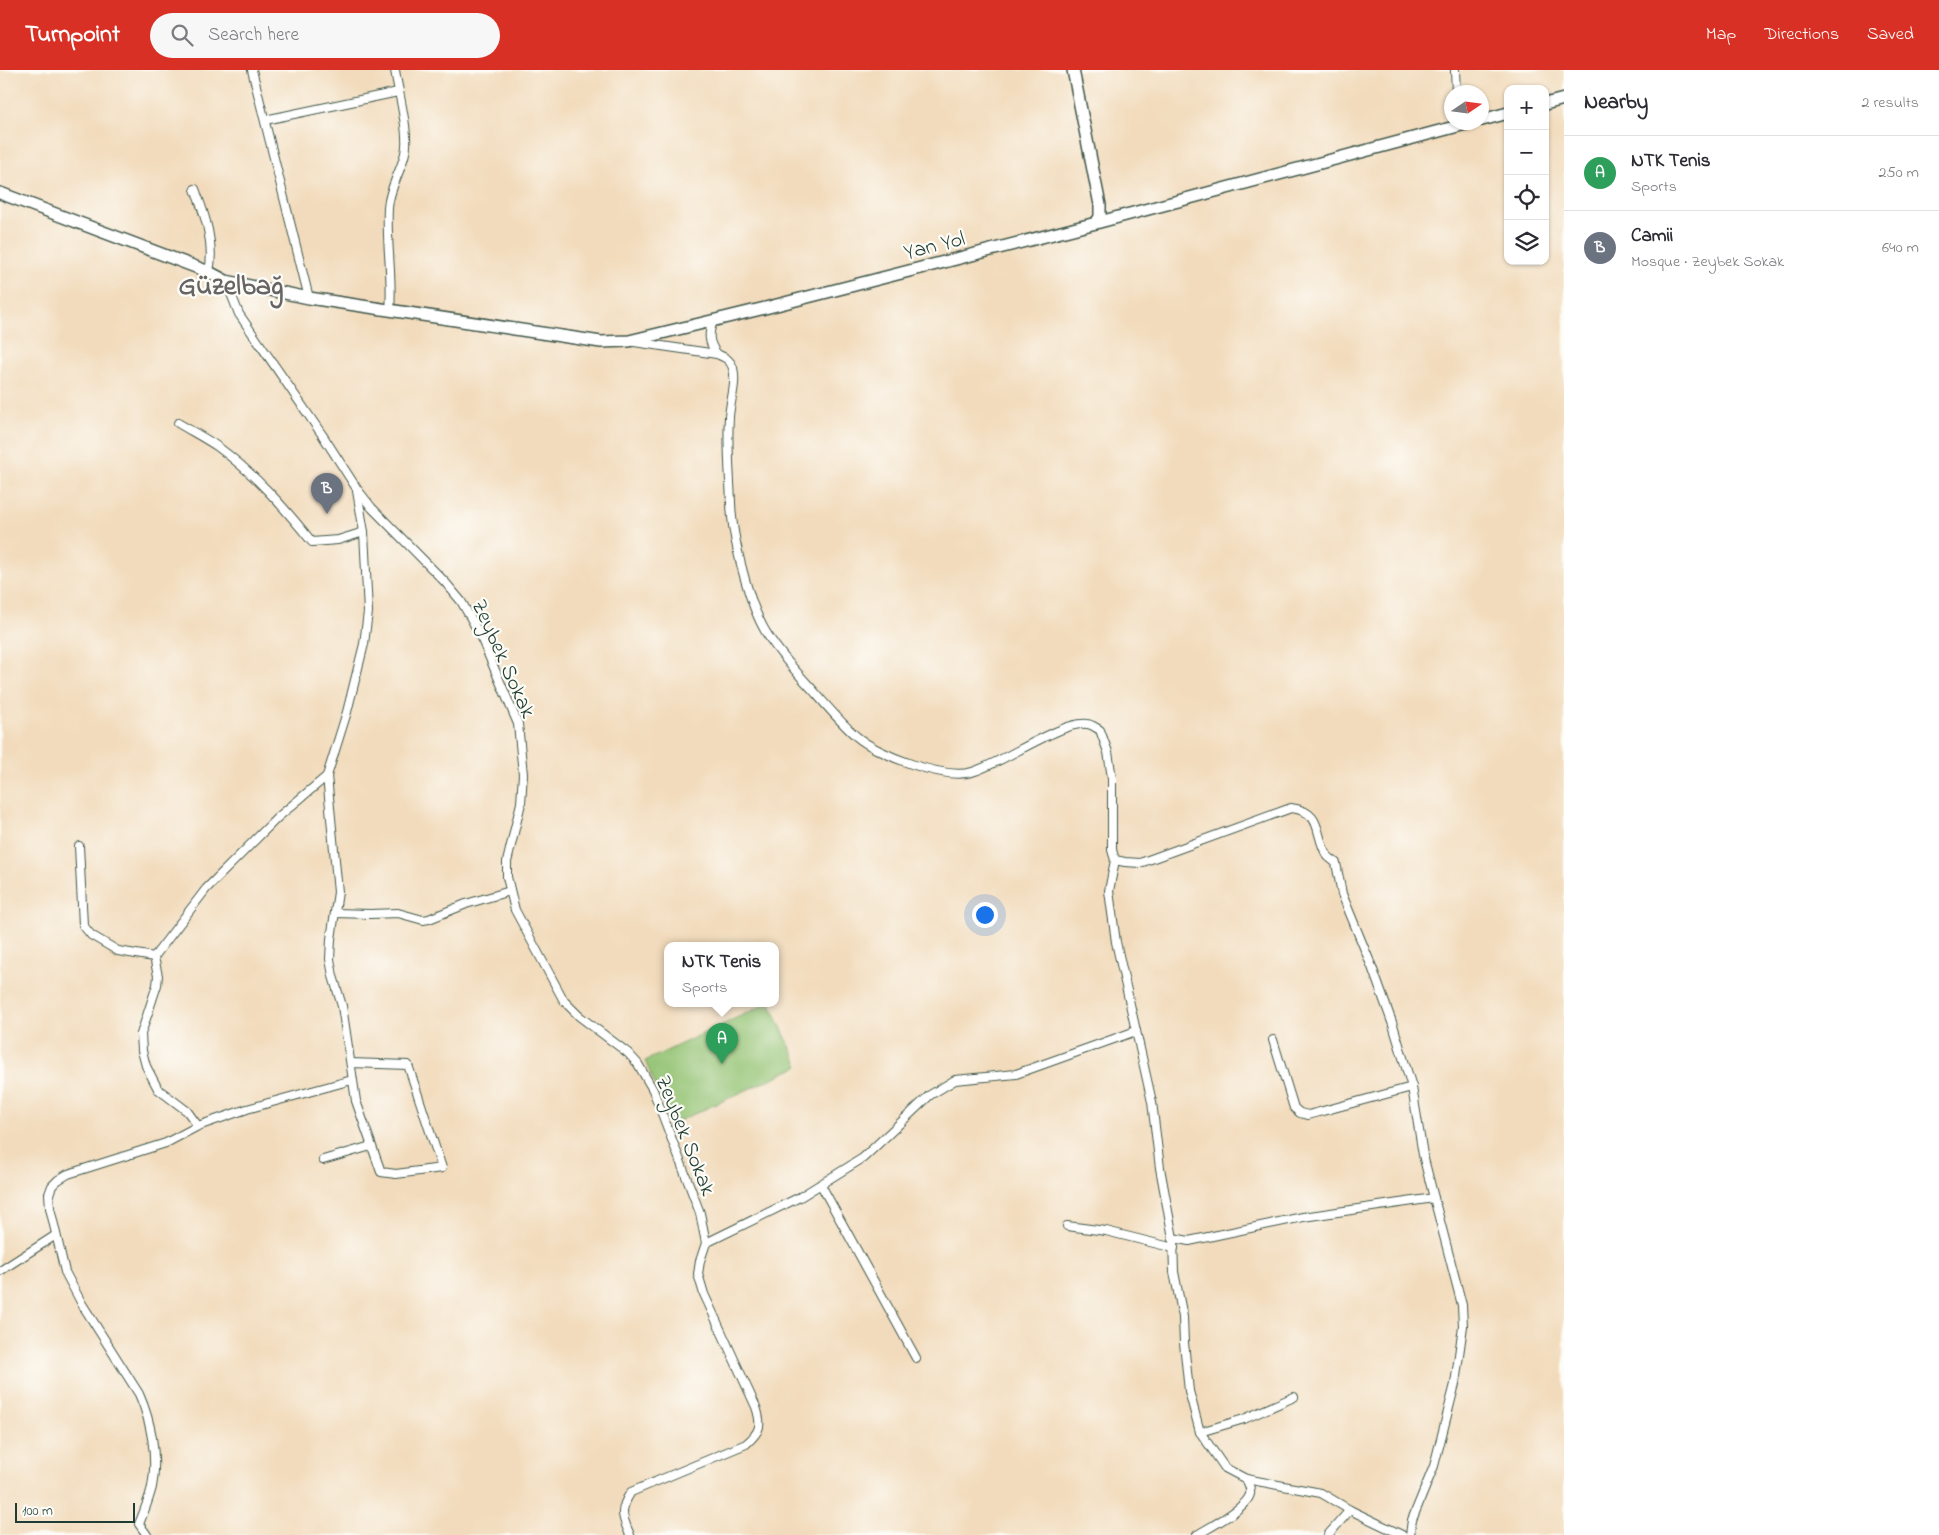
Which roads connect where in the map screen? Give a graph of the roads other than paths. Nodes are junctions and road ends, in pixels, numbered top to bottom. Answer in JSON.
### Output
{"nodes":[{"id":1,"x":252,"y":70,"type":"edge"},
{"id":2,"x":394,"y":70,"type":"edge"},
{"id":3,"x":1073,"y":70,"type":"edge"},
{"id":4,"x":1455,"y":70,"type":"edge"},
{"id":5,"x":1456,"y":85,"type":"edge"},
{"id":6,"x":398,"y":92,"type":"junction"},
{"id":7,"x":1564,"y":99,"type":"edge"},
{"id":8,"x":1549,"y":103,"type":"edge"},
{"id":9,"x":1504,"y":115,"type":"edge"},
{"id":10,"x":1489,"y":118,"type":"edge"},
{"id":11,"x":265,"y":120,"type":"junction"},
{"id":12,"x":1444,"y":128,"type":"edge"},
{"id":13,"x":195,"y":189,"type":"dead end"},
{"id":14,"x":0,"y":193,"type":"edge"},
{"id":15,"x":1096,"y":223,"type":"junction"},
{"id":16,"x":209,"y":272,"type":"junction"},
{"id":17,"x":226,"y":281,"type":"junction"},
{"id":18,"x":309,"y":298,"type":"junction"},
{"id":19,"x":390,"y":311,"type":"junction"},
{"id":20,"x":713,"y":321,"type":"junction"},
{"id":21,"x":629,"y":341,"type":"junction"},
{"id":22,"x":717,"y":354,"type":"junction"},
{"id":23,"x":178,"y":423,"type":"dead end"},
{"id":24,"x":356,"y":489,"type":"junction"},
{"id":25,"x":364,"y":532,"type":"junction"},
{"id":26,"x":327,"y":776,"type":"junction"},
{"id":27,"x":79,"y":846,"type":"dead end"},
{"id":28,"x":1115,"y":860,"type":"junction"},
{"id":29,"x":510,"y":890,"type":"junction"},
{"id":30,"x":335,"y":913,"type":"junction"},
{"id":31,"x":154,"y":957,"type":"junction"},
{"id":32,"x":1136,"y":1032,"type":"junction"},
{"id":33,"x":1273,"y":1040,"type":"dead end"},
{"id":34,"x":351,"y":1064,"type":"junction"},
{"id":35,"x":352,"y":1080,"type":"junction"},
{"id":36,"x":1412,"y":1086,"type":"junction"},
{"id":37,"x":198,"y":1126,"type":"junction"},
{"id":38,"x":371,"y":1146,"type":"junction"},
{"id":39,"x":324,"y":1160,"type":"dead end"},
{"id":40,"x":821,"y":1185,"type":"junction"},
{"id":41,"x":1434,"y":1198,"type":"junction"},
{"id":42,"x":1066,"y":1226,"type":"dead end"},
{"id":43,"x":56,"y":1235,"type":"junction"},
{"id":44,"x":1173,"y":1238,"type":"junction"},
{"id":45,"x":706,"y":1243,"type":"junction"},
{"id":46,"x":1174,"y":1248,"type":"junction"},
{"id":47,"x":0,"y":1272,"type":"edge"},
{"id":48,"x":916,"y":1358,"type":"dead end"},
{"id":49,"x":1294,"y":1397,"type":"dead end"},
{"id":50,"x":1200,"y":1432,"type":"junction"},
{"id":51,"x":1246,"y":1479,"type":"junction"},
{"id":52,"x":1350,"y":1510,"type":"junction"},
{"id":53,"x":147,"y":1535,"type":"edge"},
{"id":54,"x":630,"y":1535,"type":"edge"},
{"id":55,"x":1197,"y":1535,"type":"edge"},
{"id":56,"x":1328,"y":1535,"type":"edge"},
{"id":57,"x":1402,"y":1535,"type":"edge"},
{"id":58,"x":1410,"y":1535,"type":"edge"}],
"edges":[{"from":1,"to":11,"type":"street"},
{"from":2,"to":6,"type":"street"},
{"from":3,"to":15,"type":"street"},
{"from":4,"to":5,"type":"street"},
{"from":6,"to":11,"type":"street"},
{"from":6,"to":19,"type":"street"},
{"from":7,"to":8,"type":"street"},
{"from":9,"to":10,"type":"street"},
{"from":11,"to":18,"type":"street"},
{"from":12,"to":15,"type":"street","name":"Yan Yol"},
{"from":13,"to":16,"type":"street"},
{"from":14,"to":16,"type":"street","name":"Yan Yol"},
{"from":15,"to":20,"type":"street","name":"Yan Yol"},
{"from":16,"to":17,"type":"street","name":"Yan Yol"},
{"from":17,"to":18,"type":"street","name":"Yan Yol"},
{"from":17,"to":24,"type":"street","name":"Zeybek Sokak"},
{"from":18,"to":19,"type":"street","name":"Yan Yol"},
{"from":19,"to":21,"type":"street","name":"Yan Yol"},
{"from":20,"to":21,"type":"street","name":"Yan Yol"},
{"from":20,"to":22,"type":"street"},
{"from":21,"to":22,"type":"street"},
{"from":22,"to":28,"type":"street"},
{"from":23,"to":25,"type":"street"},
{"from":24,"to":25,"type":"street"},
{"from":24,"to":29,"type":"street","name":"Zeybek Sokak"},
{"from":25,"to":26,"type":"street"},
{"from":26,"to":30,"type":"street"},
{"from":26,"to":31,"type":"street"},
{"from":27,"to":31,"type":"street"},
{"from":28,"to":32,"type":"street"},
{"from":28,"to":36,"type":"street"},
{"from":29,"to":30,"type":"street"},
{"from":29,"to":45,"type":"street","name":"Zeybek Sokak"},
{"from":30,"to":34,"type":"street"},
{"from":31,"to":37,"type":"street"},
{"from":32,"to":40,"type":"street"},
{"from":32,"to":44,"type":"street"},
{"from":33,"to":36,"type":"street"},
{"from":34,"to":35,"type":"street"},
{"from":34,"to":38,"type":"street"},
{"from":35,"to":37,"type":"street"},
{"from":35,"to":38,"type":"street"},
{"from":36,"to":41,"type":"street"},
{"from":37,"to":43,"type":"street"},
{"from":38,"to":39,"type":"street"},
{"from":40,"to":45,"type":"street"},
{"from":40,"to":48,"type":"street"},
{"from":41,"to":44,"type":"street"},
{"from":41,"to":58,"type":"street"},
{"from":42,"to":46,"type":"street"},
{"from":43,"to":47,"type":"street"},
{"from":43,"to":53,"type":"street"},
{"from":44,"to":46,"type":"street"},
{"from":45,"to":54,"type":"street","name":"Zeybek Sokak"},
{"from":46,"to":50,"type":"street"},
{"from":49,"to":50,"type":"street"},
{"from":50,"to":51,"type":"street"},
{"from":51,"to":52,"type":"street"},
{"from":51,"to":55,"type":"street"},
{"from":52,"to":56,"type":"street"},
{"from":52,"to":57,"type":"street"}]}
